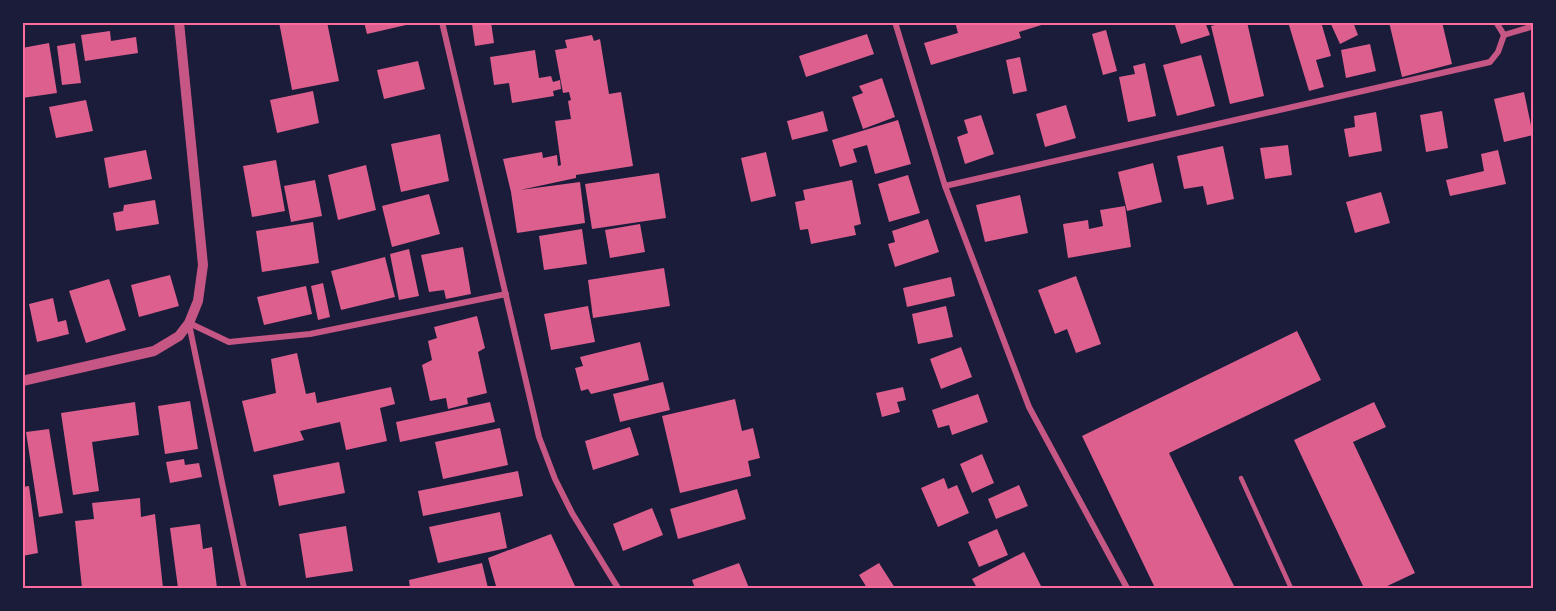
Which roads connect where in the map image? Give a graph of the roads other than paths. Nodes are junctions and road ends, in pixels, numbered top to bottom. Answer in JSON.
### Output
{"nodes":[{"id":1,"x":178,"y":22,"type":"edge"},
{"id":2,"x":442,"y":22,"type":"edge"},
{"id":3,"x":895,"y":22,"type":"edge"},
{"id":4,"x":1496,"y":22,"type":"edge"},
{"id":5,"x":1533,"y":24,"type":"edge"},
{"id":6,"x":1504,"y":35,"type":"junction"},
{"id":7,"x":945,"y":186,"type":"junction"},
{"id":8,"x":506,"y":294,"type":"junction"},
{"id":9,"x":189,"y":323,"type":"junction"},
{"id":10,"x":22,"y":381,"type":"edge"},
{"id":11,"x":1241,"y":478,"type":"dead end"},
{"id":12,"x":244,"y":588,"type":"edge"},
{"id":13,"x":618,"y":588,"type":"edge"},
{"id":14,"x":1127,"y":588,"type":"edge"},
{"id":15,"x":1291,"y":588,"type":"edge"}],
"edges":[{"from":1,"to":9,"type":"street"},
{"from":2,"to":8,"type":"street"},
{"from":3,"to":7,"type":"street"},
{"from":4,"to":6,"type":"street"},
{"from":5,"to":6,"type":"street"},
{"from":6,"to":7,"type":"street"},
{"from":7,"to":14,"type":"street"},
{"from":8,"to":9,"type":"street"},
{"from":8,"to":13,"type":"street"},
{"from":9,"to":10,"type":"street"},
{"from":9,"to":12,"type":"street"},
{"from":11,"to":15,"type":"lane"}]}
